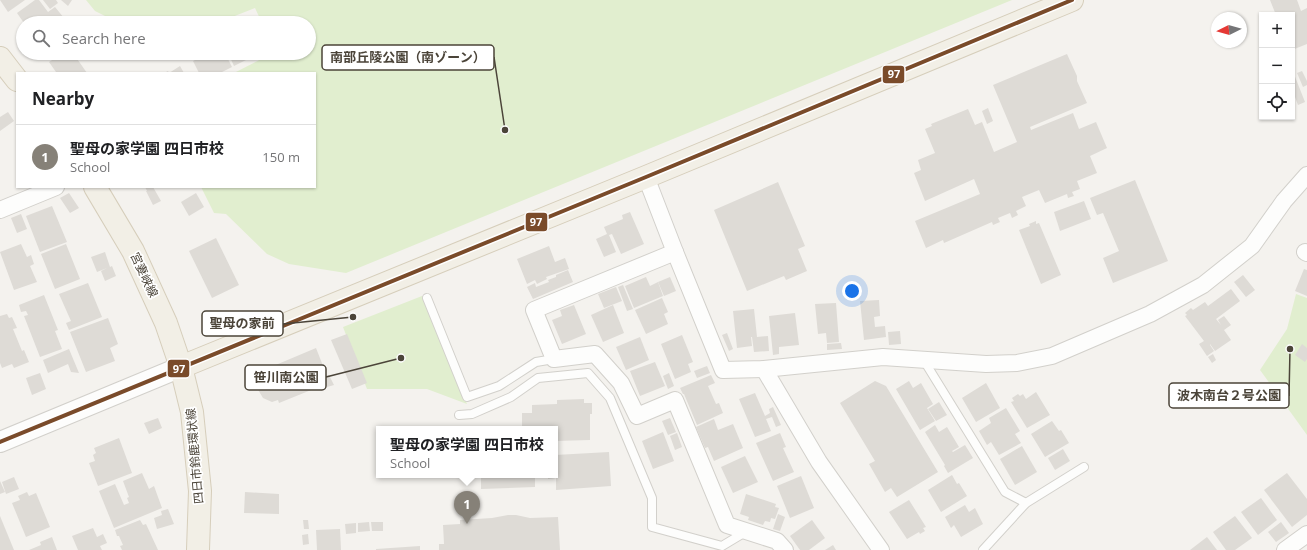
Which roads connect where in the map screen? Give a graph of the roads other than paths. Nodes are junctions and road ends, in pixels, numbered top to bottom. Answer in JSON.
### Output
{"nodes":[{"id":1,"x":1072,"y":0,"type":"edge"},
{"id":2,"x":0,"y":58,"type":"edge"},
{"id":3,"x":16,"y":79,"type":"edge"},
{"id":4,"x":1307,"y":174,"type":"edge"},
{"id":5,"x":646,"y":177,"type":"junction"},
{"id":6,"x":54,"y":188,"type":"edge"},
{"id":7,"x":97,"y":188,"type":"edge"},
{"id":8,"x":0,"y":210,"type":"edge"},
{"id":9,"x":675,"y":252,"type":"junction"},
{"id":10,"x":427,"y":298,"type":"dead end"},
{"id":11,"x":554,"y":359,"type":"junction"},
{"id":12,"x":922,"y":359,"type":"junction"},
{"id":13,"x":181,"y":367,"type":"junction"},
{"id":14,"x":764,"y":369,"type":"junction"},
{"id":15,"x":460,"y":415,"type":"dead end"},
{"id":16,"x":0,"y":442,"type":"edge"},
{"id":17,"x":1084,"y":467,"type":"dead end"},
{"id":18,"x":1026,"y":503,"type":"junction"},
{"id":19,"x":747,"y":531,"type":"junction"},
{"id":20,"x":1307,"y":534,"type":"edge"},
{"id":21,"x":198,"y":550,"type":"edge"},
{"id":22,"x":785,"y":550,"type":"edge"},
{"id":23,"x":881,"y":550,"type":"edge"},
{"id":24,"x":983,"y":550,"type":"edge"},
{"id":25,"x":1285,"y":550,"type":"edge"}],
"edges":[{"from":1,"to":5,"type":"main road"},
{"from":2,"to":3,"type":"main road"},
{"from":4,"to":12,"type":"street"},
{"from":5,"to":9,"type":"street"},
{"from":5,"to":13,"type":"main road"},
{"from":6,"to":8,"type":"street"},
{"from":7,"to":13,"type":"main road","name":"宮妻峡線"},
{"from":9,"to":11,"type":"street"},
{"from":9,"to":14,"type":"street"},
{"from":10,"to":11,"type":"lane"},
{"from":11,"to":19,"type":"street"},
{"from":12,"to":14,"type":"street"},
{"from":12,"to":18,"type":"lane"},
{"from":13,"to":16,"type":"street"},
{"from":13,"to":21,"type":"main road","name":"四日市鈴鹿環状線"},
{"from":14,"to":23,"type":"street"},
{"from":15,"to":19,"type":"lane"},
{"from":17,"to":18,"type":"lane"},
{"from":18,"to":24,"type":"lane"},
{"from":19,"to":22,"type":"street"},
{"from":20,"to":25,"type":"street"}]}
